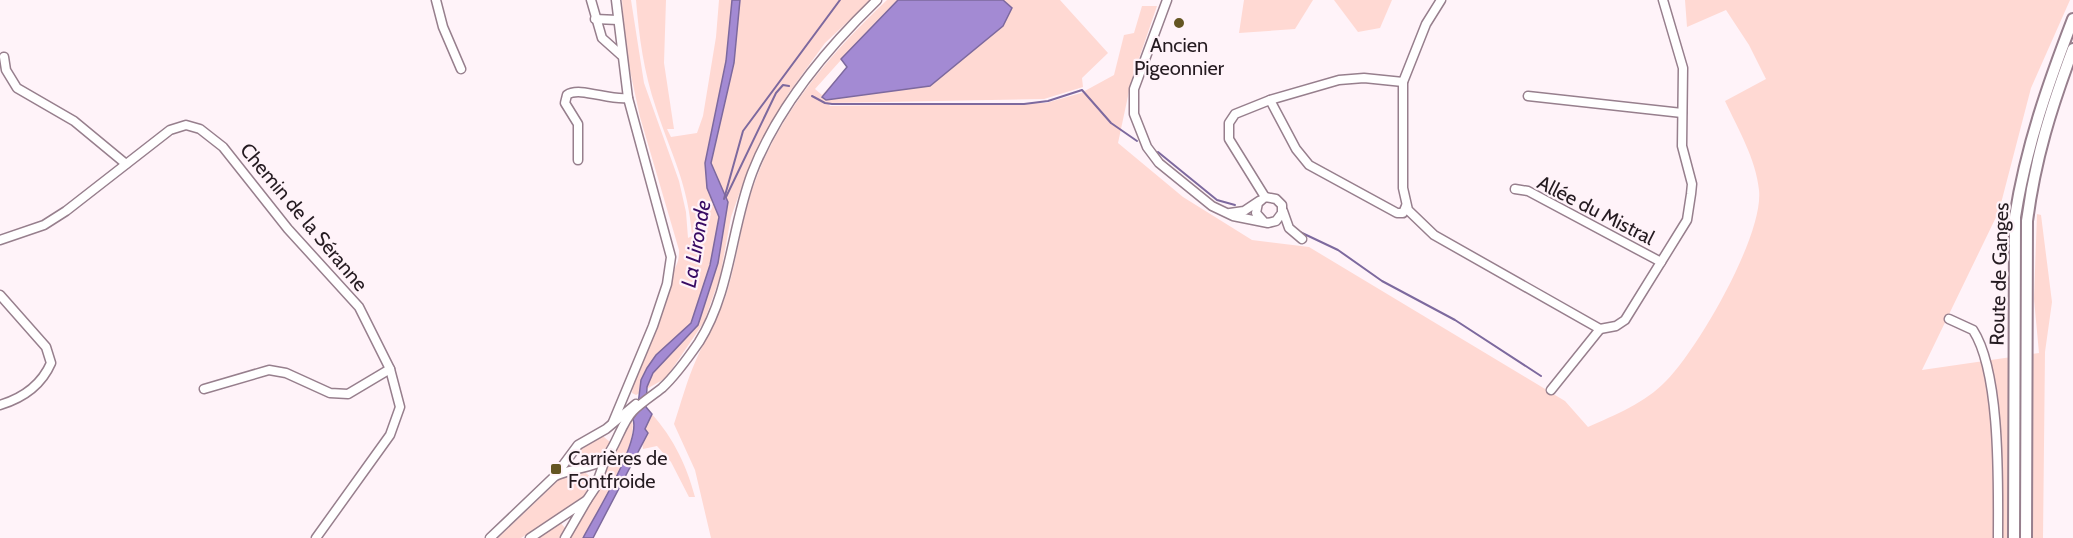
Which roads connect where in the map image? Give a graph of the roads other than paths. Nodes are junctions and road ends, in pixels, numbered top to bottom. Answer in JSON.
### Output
{"nodes":[{"id":1,"x":436,"y":0,"type":"edge"},
{"id":2,"x":591,"y":0,"type":"edge"},
{"id":3,"x":616,"y":0,"type":"edge"},
{"id":4,"x":877,"y":0,"type":"edge"},
{"id":5,"x":1167,"y":0,"type":"edge"},
{"id":6,"x":1441,"y":0,"type":"edge"},
{"id":7,"x":1663,"y":0,"type":"edge"},
{"id":8,"x":594,"y":19,"type":"junction"},
{"id":9,"x":2073,"y":19,"type":"edge"},
{"id":10,"x":618,"y":20,"type":"junction"},
{"id":11,"x":2073,"y":49,"type":"edge"},
{"id":12,"x":621,"y":55,"type":"junction"},
{"id":13,"x":4,"y":57,"type":"dead end"},
{"id":14,"x":461,"y":69,"type":"dead end"},
{"id":15,"x":1403,"y":82,"type":"junction"},
{"id":16,"x":1528,"y":96,"type":"dead end"},
{"id":17,"x":628,"y":98,"type":"junction"},
{"id":18,"x":1270,"y":100,"type":"junction"},
{"id":19,"x":1682,"y":113,"type":"junction"},
{"id":20,"x":578,"y":160,"type":"dead end"},
{"id":21,"x":126,"y":164,"type":"junction"},
{"id":22,"x":1515,"y":189,"type":"dead end"},
{"id":23,"x":1262,"y":199,"type":"junction"},
{"id":24,"x":1406,"y":206,"type":"junction"},
{"id":25,"x":1282,"y":208,"type":"junction"},
{"id":26,"x":1226,"y":213,"type":"junction"},
{"id":27,"x":1266,"y":223,"type":"junction"},
{"id":28,"x":0,"y":240,"type":"edge"},
{"id":29,"x":1661,"y":261,"type":"junction"},
{"id":30,"x":0,"y":295,"type":"edge"},
{"id":31,"x":1949,"y":319,"type":"dead end"},
{"id":32,"x":1600,"y":330,"type":"junction"},
{"id":33,"x":390,"y":369,"type":"junction"},
{"id":34,"x":625,"y":388,"type":"junction"},
{"id":35,"x":204,"y":389,"type":"dead end"},
{"id":36,"x":1551,"y":390,"type":"dead end"},
{"id":37,"x":0,"y":405,"type":"edge"},
{"id":38,"x":635,"y":407,"type":"junction"},
{"id":39,"x":625,"y":410,"type":"junction"},
{"id":40,"x":613,"y":422,"type":"junction"},
{"id":41,"x":620,"y":429,"type":"junction"},
{"id":42,"x":596,"y":433,"type":"junction"},
{"id":43,"x":613,"y":444,"type":"junction"},
{"id":44,"x":576,"y":448,"type":"junction"},
{"id":45,"x":606,"y":458,"type":"junction"},
{"id":46,"x":590,"y":465,"type":"junction"},
{"id":47,"x":555,"y":476,"type":"junction"},
{"id":48,"x":598,"y":478,"type":"junction"},
{"id":49,"x":587,"y":500,"type":"junction"},
{"id":50,"x":316,"y":538,"type":"edge"},
{"id":51,"x":490,"y":538,"type":"edge"},
{"id":52,"x":530,"y":538,"type":"edge"},
{"id":53,"x":565,"y":538,"type":"edge"},
{"id":54,"x":1998,"y":538,"type":"edge"},
{"id":55,"x":2014,"y":538,"type":"edge"},
{"id":56,"x":2026,"y":538,"type":"edge"}],
"edges":[{"from":1,"to":14,"type":"street"},
{"from":2,"to":8,"type":"street"},
{"from":3,"to":10,"type":"street"},
{"from":4,"to":38,"type":"street"},
{"from":5,"to":26,"type":"street"},
{"from":6,"to":15,"type":"street"},
{"from":7,"to":19,"type":"street"},
{"from":8,"to":10,"type":"street"},
{"from":8,"to":12,"type":"street"},
{"from":9,"to":55,"type":"main road","name":"Route de Ganges"},
{"from":10,"to":12,"type":"street"},
{"from":11,"to":56,"type":"main road","name":"Route de Ganges"},
{"from":12,"to":17,"type":"street"},
{"from":13,"to":21,"type":"street"},
{"from":15,"to":18,"type":"street"},
{"from":15,"to":24,"type":"street"},
{"from":16,"to":19,"type":"street"},
{"from":17,"to":20,"type":"street"},
{"from":17,"to":34,"type":"street"},
{"from":18,"to":23,"type":"street"},
{"from":18,"to":24,"type":"street"},
{"from":19,"to":29,"type":"street"},
{"from":21,"to":28,"type":"street","name":"Chemin de la Séranne"},
{"from":21,"to":33,"type":"street","name":"Chemin de la Séranne"},
{"from":22,"to":29,"type":"street","name":"Allée du Mistral"},
{"from":23,"to":25,"type":"street"},
{"from":23,"to":26,"type":"street"},
{"from":23,"to":27,"type":"street"},
{"from":24,"to":32,"type":"street"},
{"from":25,"to":27,"type":"street"},
{"from":25,"to":27,"type":"street"},
{"from":26,"to":27,"type":"street"},
{"from":29,"to":32,"type":"street"},
{"from":30,"to":37,"type":"street"},
{"from":31,"to":54,"type":"street"},
{"from":32,"to":36,"type":"street"},
{"from":33,"to":35,"type":"street"},
{"from":33,"to":50,"type":"street","name":"Chemin de la Séranne"},
{"from":34,"to":39,"type":"street"},
{"from":34,"to":40,"type":"street"},
{"from":38,"to":39,"type":"street"},
{"from":38,"to":41,"type":"street"},
{"from":39,"to":40,"type":"street"},
{"from":39,"to":41,"type":"street"},
{"from":40,"to":42,"type":"street"},
{"from":41,"to":43,"type":"street"},
{"from":42,"to":43,"type":"street"},
{"from":42,"to":44,"type":"street"},
{"from":43,"to":45,"type":"street"},
{"from":44,"to":46,"type":"street"},
{"from":44,"to":47,"type":"street"},
{"from":45,"to":46,"type":"street"},
{"from":45,"to":48,"type":"street"},
{"from":46,"to":47,"type":"street"},
{"from":46,"to":48,"type":"street"},
{"from":47,"to":51,"type":"street"},
{"from":48,"to":49,"type":"street"},
{"from":49,"to":52,"type":"street"},
{"from":49,"to":53,"type":"street"}]}
